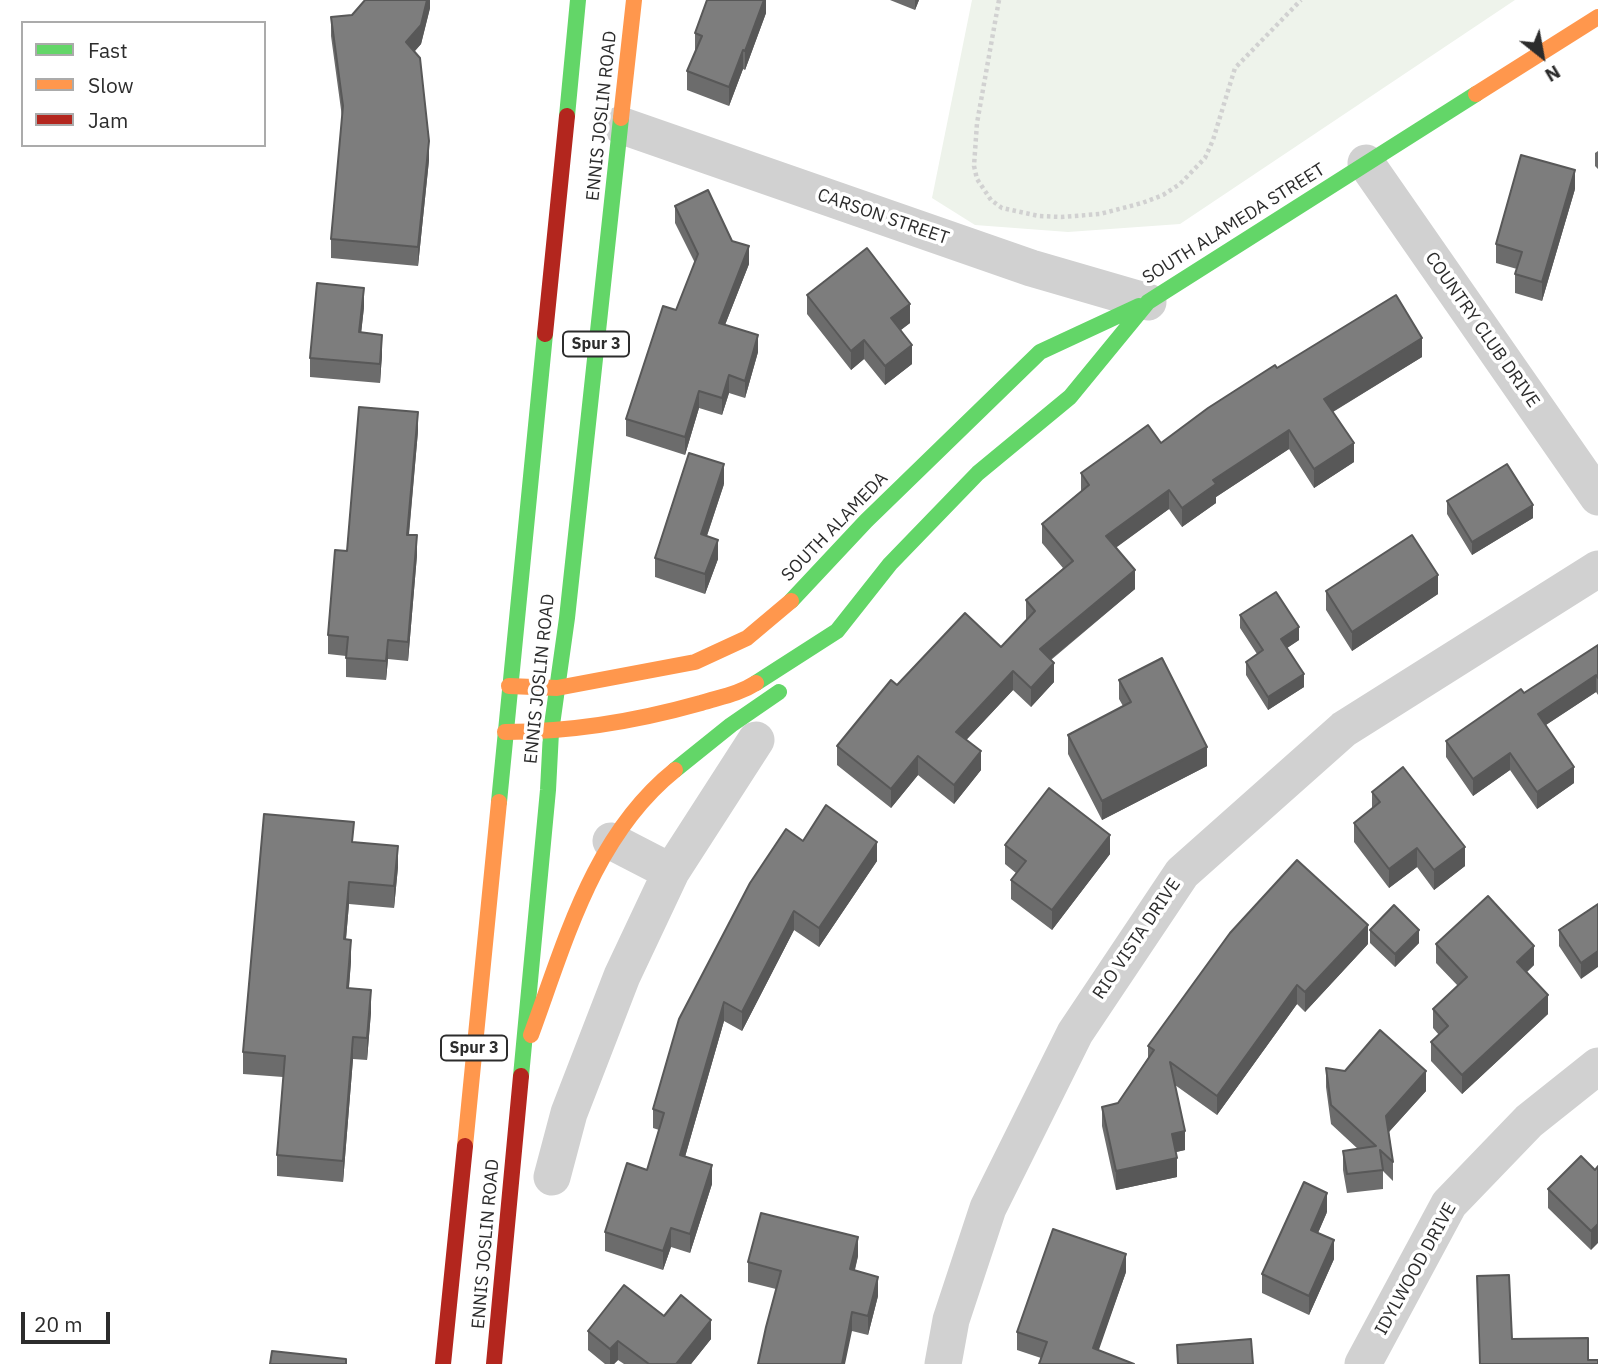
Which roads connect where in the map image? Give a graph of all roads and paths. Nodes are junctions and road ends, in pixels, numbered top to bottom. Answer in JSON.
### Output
{"nodes":[{"id":1,"x":578,"y":0,"type":"edge"},
{"id":2,"x":634,"y":0,"type":"edge"},
{"id":3,"x":999,"y":0,"type":"edge"},
{"id":4,"x":1301,"y":0,"type":"edge"},
{"id":5,"x":1598,"y":17,"type":"edge"},
{"id":6,"x":620,"y":125,"type":"junction"},
{"id":7,"x":1366,"y":163,"type":"junction"},
{"id":8,"x":1148,"y":302,"type":"junction"},
{"id":9,"x":1598,"y":497,"type":"edge"},
{"id":10,"x":1598,"y":569,"type":"edge"},
{"id":11,"x":837,"y":631,"type":"junction"},
{"id":12,"x":509,"y":686,"type":"junction"},
{"id":13,"x":557,"y":688,"type":"junction"},
{"id":14,"x":505,"y":732,"type":"junction"},
{"id":15,"x":551,"y":732,"type":"junction"},
{"id":16,"x":756,"y":740,"type":"dead end"},
{"id":17,"x":611,"y":841,"type":"junction"},
{"id":18,"x":671,"y":872,"type":"junction"},
{"id":19,"x":523,"y":1056,"type":"junction"},
{"id":20,"x":1598,"y":1066,"type":"edge"},
{"id":21,"x":552,"y":1177,"type":"dead end"},
{"id":22,"x":443,"y":1364,"type":"edge"},
{"id":23,"x":494,"y":1364,"type":"edge"},
{"id":24,"x":943,"y":1364,"type":"edge"},
{"id":25,"x":1363,"y":1364,"type":"edge"}],
"edges":[{"from":1,"to":12,"type":"main road","name":"ENNIS JOSLIN ROAD","number":"Spur 3"},
{"from":2,"to":6,"type":"main road","name":"ENNIS JOSLIN ROAD","number":"Spur 3"},
{"from":3,"to":4,"type":"path"},
{"from":5,"to":7,"type":"main road","name":"SOUTH ALAMEDA STREET"},
{"from":6,"to":8,"type":"street","name":"CARSON STREET"},
{"from":6,"to":13,"type":"main road","name":"ENNIS JOSLIN ROAD","number":"Spur 3"},
{"from":7,"to":8,"type":"main road","name":"SOUTH ALAMEDA STREET"},
{"from":7,"to":9,"type":"street","name":"COUNTRY CLUB DRIVE"},
{"from":8,"to":11,"type":"main road","name":"SOUTH ALAMEDA STREET"},
{"from":8,"to":13,"type":"main road","name":"SOUTH ALAMEDA"},
{"from":10,"to":24,"type":"street","name":"RIO VISTA DRIVE"},
{"from":11,"to":15,"type":"main road","name":"SOUTH ALAMEDA STREET"},
{"from":11,"to":17,"type":"main road"},
{"from":12,"to":13,"type":"main road","name":"SOUTH ALAMEDA"},
{"from":12,"to":14,"type":"main road","name":"ENNIS JOSLIN ROAD","number":"Spur 3"},
{"from":13,"to":15,"type":"main road","name":"ENNIS JOSLIN ROAD","number":"Spur 3"},
{"from":14,"to":15,"type":"main road","name":"SOUTH ALAMEDA STREET"},
{"from":14,"to":22,"type":"main road","name":"ENNIS JOSLIN ROAD","number":"Spur 3"},
{"from":15,"to":19,"type":"main road","name":"ENNIS JOSLIN ROAD","number":"Spur 3"},
{"from":16,"to":18,"type":"street"},
{"from":17,"to":18,"type":"street"},
{"from":17,"to":19,"type":"main road"},
{"from":18,"to":21,"type":"street"},
{"from":19,"to":23,"type":"main road","name":"ENNIS JOSLIN ROAD","number":"Spur 3"},
{"from":20,"to":25,"type":"street","name":"IDYLWOOD DRIVE"}]}
